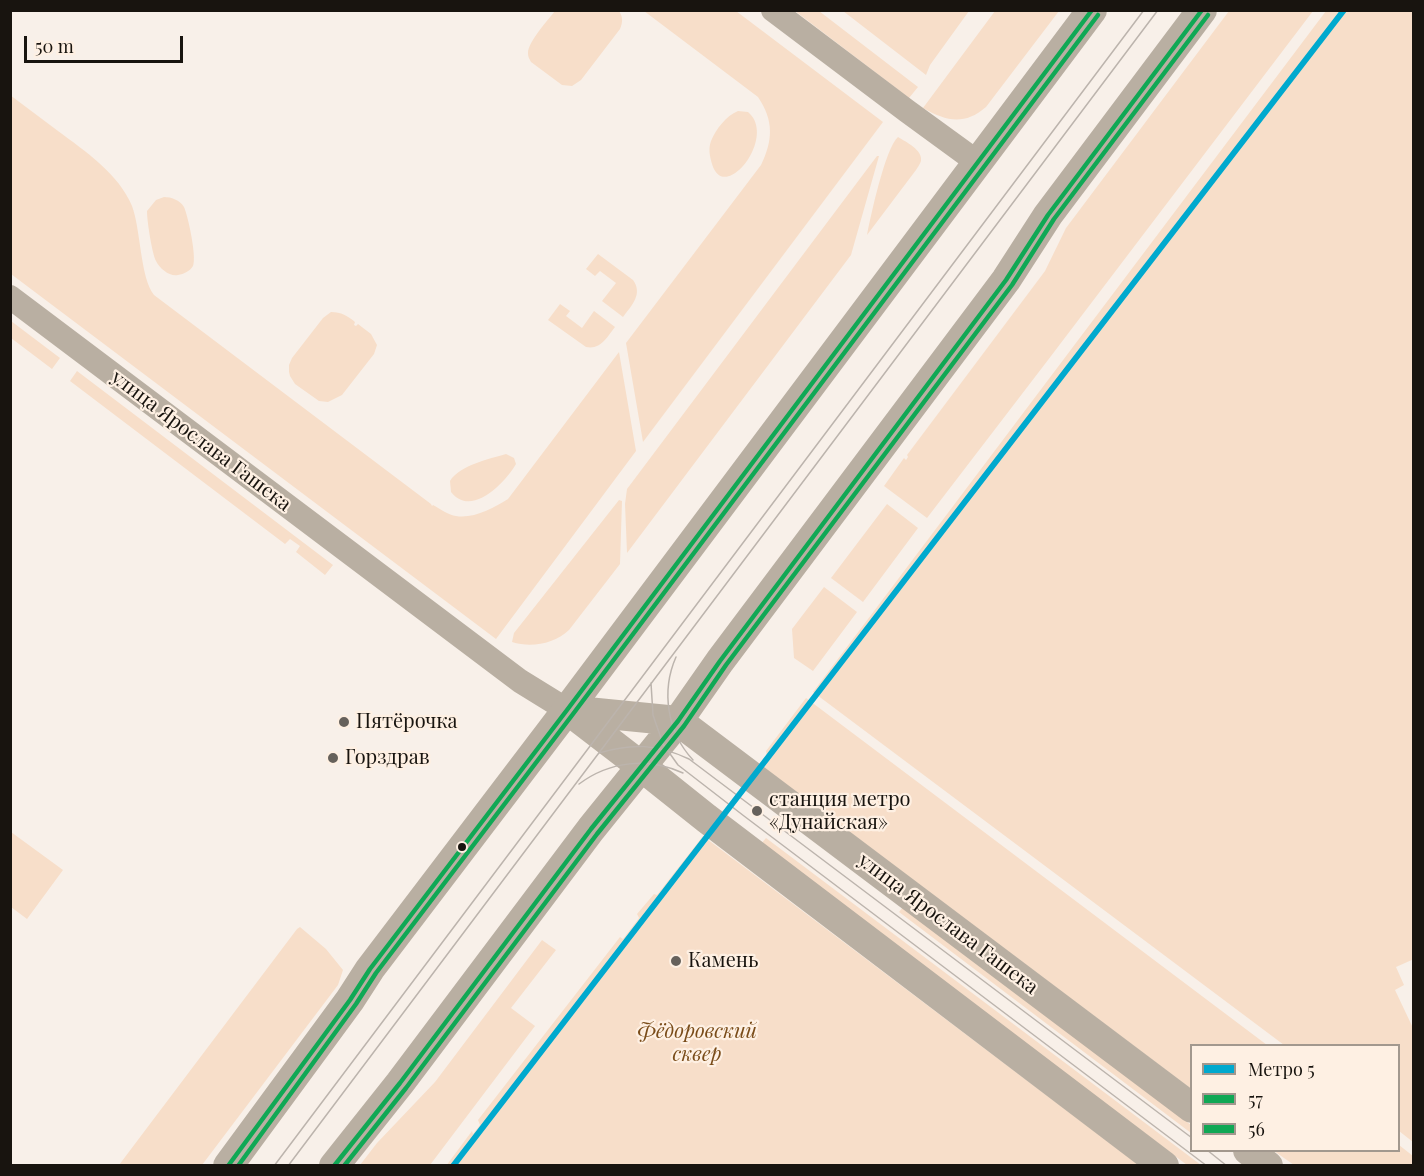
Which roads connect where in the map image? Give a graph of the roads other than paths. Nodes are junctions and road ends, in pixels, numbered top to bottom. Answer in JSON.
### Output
{"nodes":[{"id":1,"x":773,"y":10,"type":"edge"},
{"id":2,"x":1092,"y":10,"type":"edge"},
{"id":3,"x":1202,"y":10,"type":"edge"},
{"id":4,"x":977,"y":162,"type":"junction"},
{"id":5,"x":10,"y":297,"type":"edge"},
{"id":6,"x":567,"y":710,"type":"junction"},
{"id":7,"x":678,"y":721,"type":"junction"},
{"id":8,"x":641,"y":766,"type":"junction"},
{"id":9,"x":1190,"y":1107,"type":"edge"},
{"id":10,"x":1250,"y":1152,"type":"edge"},
{"id":11,"x":228,"y":1166,"type":"edge"},
{"id":12,"x":334,"y":1166,"type":"edge"},
{"id":13,"x":1164,"y":1166,"type":"edge"},
{"id":14,"x":1268,"y":1166,"type":"edge"}],
"edges":[{"from":1,"to":4,"type":"street"},
{"from":2,"to":4,"type":"street"},
{"from":3,"to":7,"type":"street"},
{"from":4,"to":6,"type":"street"},
{"from":5,"to":6,"type":"street","name":"улица Ярослава Гашека"},
{"from":6,"to":7,"type":"street","name":"улица Ярослава Гашека"},
{"from":6,"to":8,"type":"street","name":"улица Ярослава Гашека"},
{"from":6,"to":11,"type":"street"},
{"from":7,"to":8,"type":"street"},
{"from":7,"to":9,"type":"street","name":"улица Ярослава Гашека"},
{"from":8,"to":12,"type":"street"},
{"from":8,"to":13,"type":"street","name":"улица Ярослава Гашека"},
{"from":10,"to":14,"type":"street"}]}
